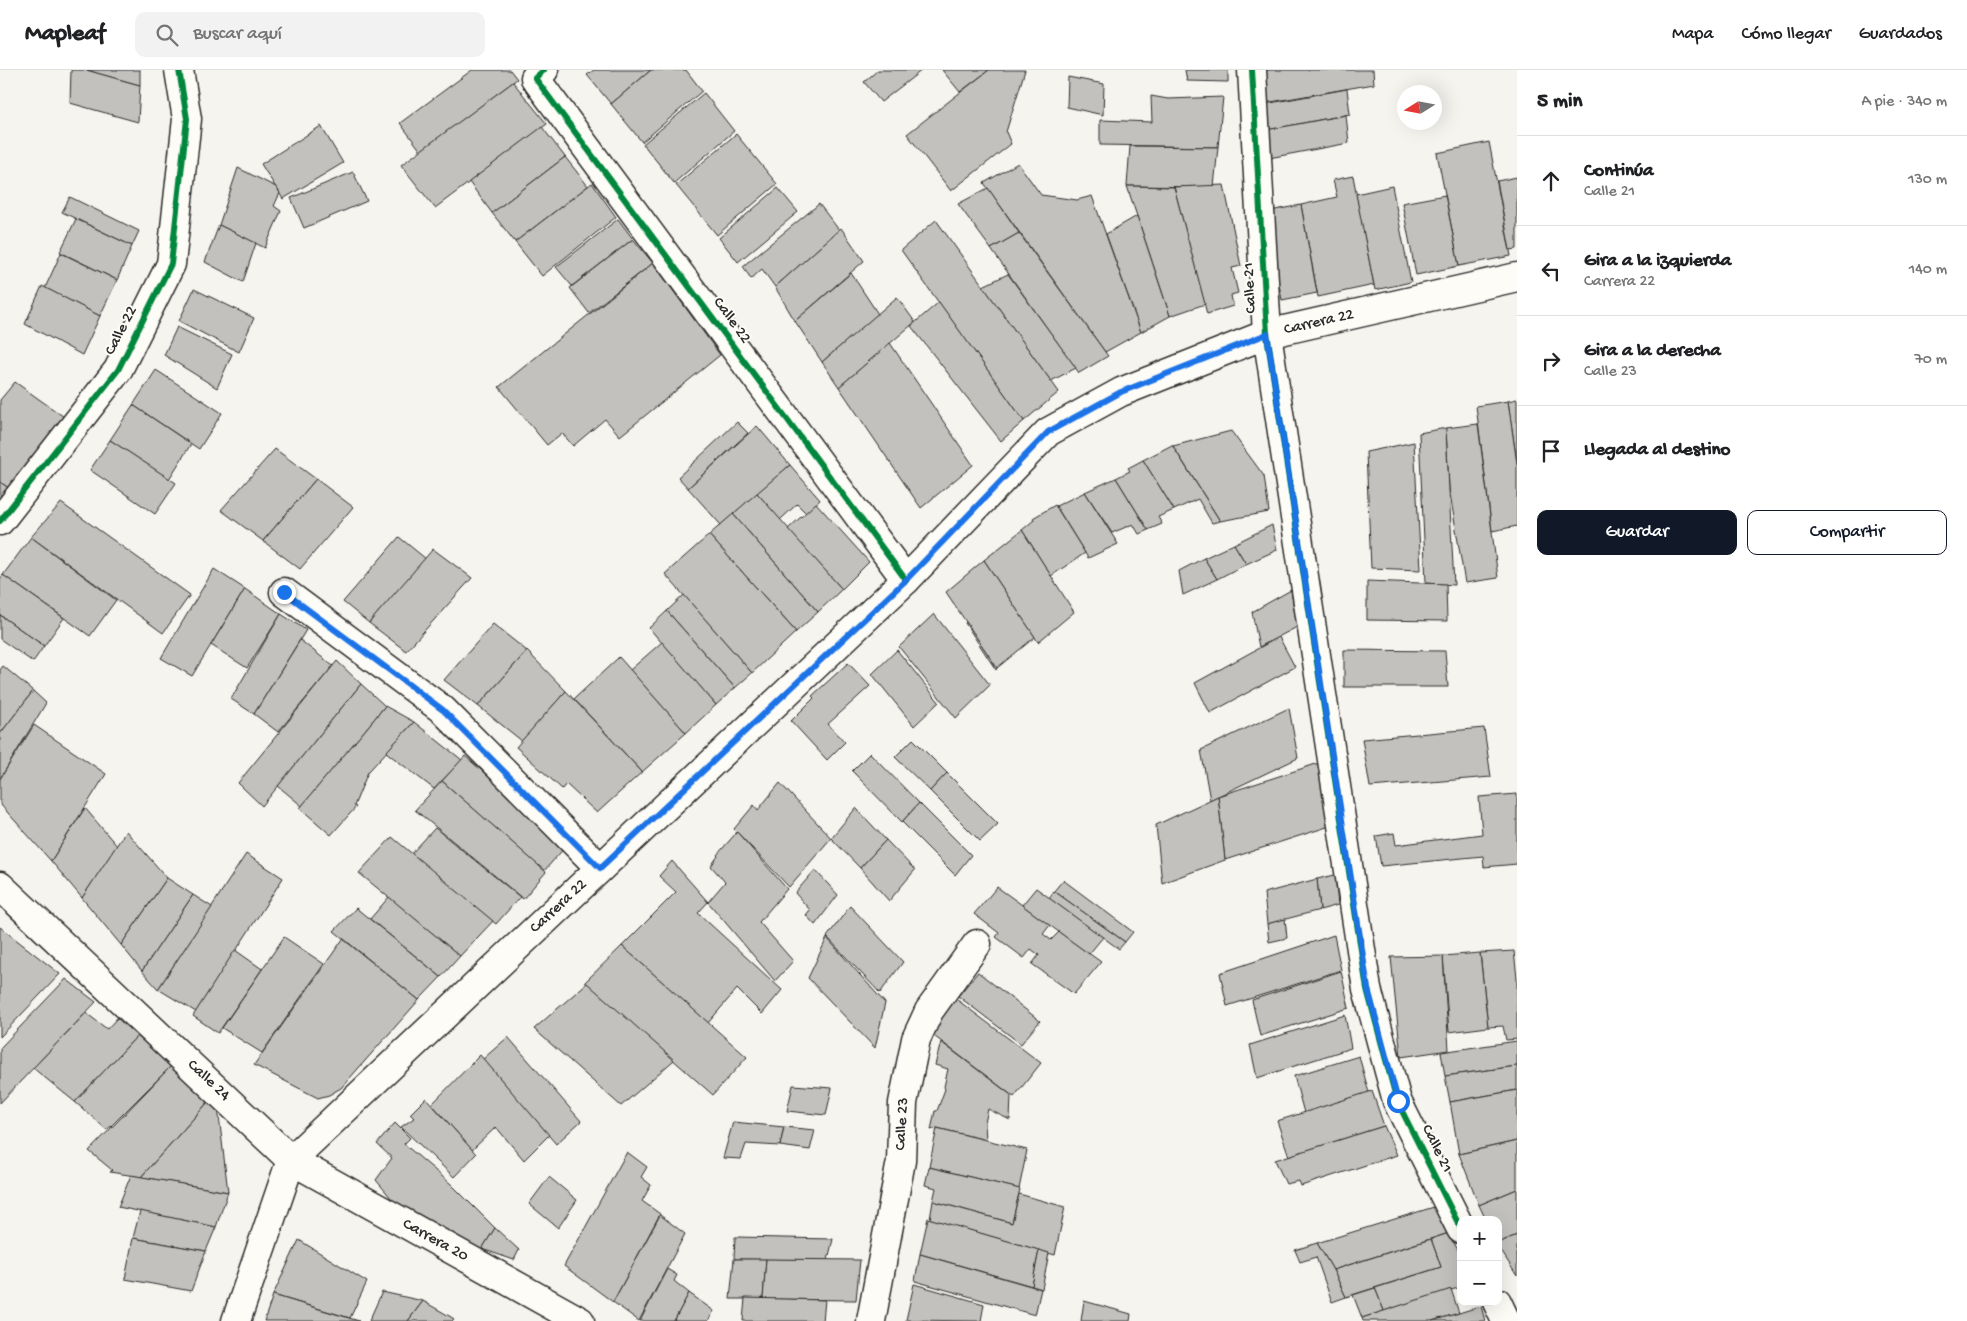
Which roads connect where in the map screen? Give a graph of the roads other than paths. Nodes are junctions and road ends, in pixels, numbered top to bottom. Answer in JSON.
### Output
{"nodes":[{"id":1,"x":179,"y":70,"type":"edge"},
{"id":2,"x":1252,"y":70,"type":"edge"},
{"id":3,"x":539,"y":74,"type":"edge"},
{"id":4,"x":1517,"y":277,"type":"edge"},
{"id":5,"x":1267,"y":334,"type":"junction"},
{"id":6,"x":0,"y":520,"type":"edge"},
{"id":7,"x":906,"y":580,"type":"junction"},
{"id":8,"x":284,"y":592,"type":"dead end"},
{"id":9,"x":600,"y":868,"type":"junction"},
{"id":10,"x":0,"y":886,"type":"edge"},
{"id":11,"x":977,"y":944,"type":"dead end"},
{"id":12,"x":291,"y":1160,"type":"junction"},
{"id":13,"x":1457,"y":1221,"type":"edge"},
{"id":14,"x":1499,"y":1306,"type":"edge"},
{"id":15,"x":236,"y":1321,"type":"edge"},
{"id":16,"x":580,"y":1321,"type":"edge"},
{"id":17,"x":872,"y":1321,"type":"edge"},
{"id":18,"x":1506,"y":1321,"type":"edge"}],
"edges":[{"from":1,"to":6,"type":"street","name":"Calle 22"},
{"from":2,"to":5,"type":"street","name":"Calle 21"},
{"from":3,"to":7,"type":"street","name":"Calle 22"},
{"from":4,"to":5,"type":"street","name":"Carrera 22"},
{"from":5,"to":7,"type":"street","name":"Carrera 22"},
{"from":5,"to":13,"type":"street","name":"Calle 21"},
{"from":7,"to":9,"type":"street","name":"Carrera 22"},
{"from":8,"to":9,"type":"street"},
{"from":9,"to":12,"type":"street","name":"Carrera 22"},
{"from":10,"to":12,"type":"street","name":"Calle 24"},
{"from":11,"to":17,"type":"street","name":"Calle 23"},
{"from":12,"to":15,"type":"street"},
{"from":12,"to":16,"type":"street","name":"Carrera 20"},
{"from":14,"to":18,"type":"street"}]}
